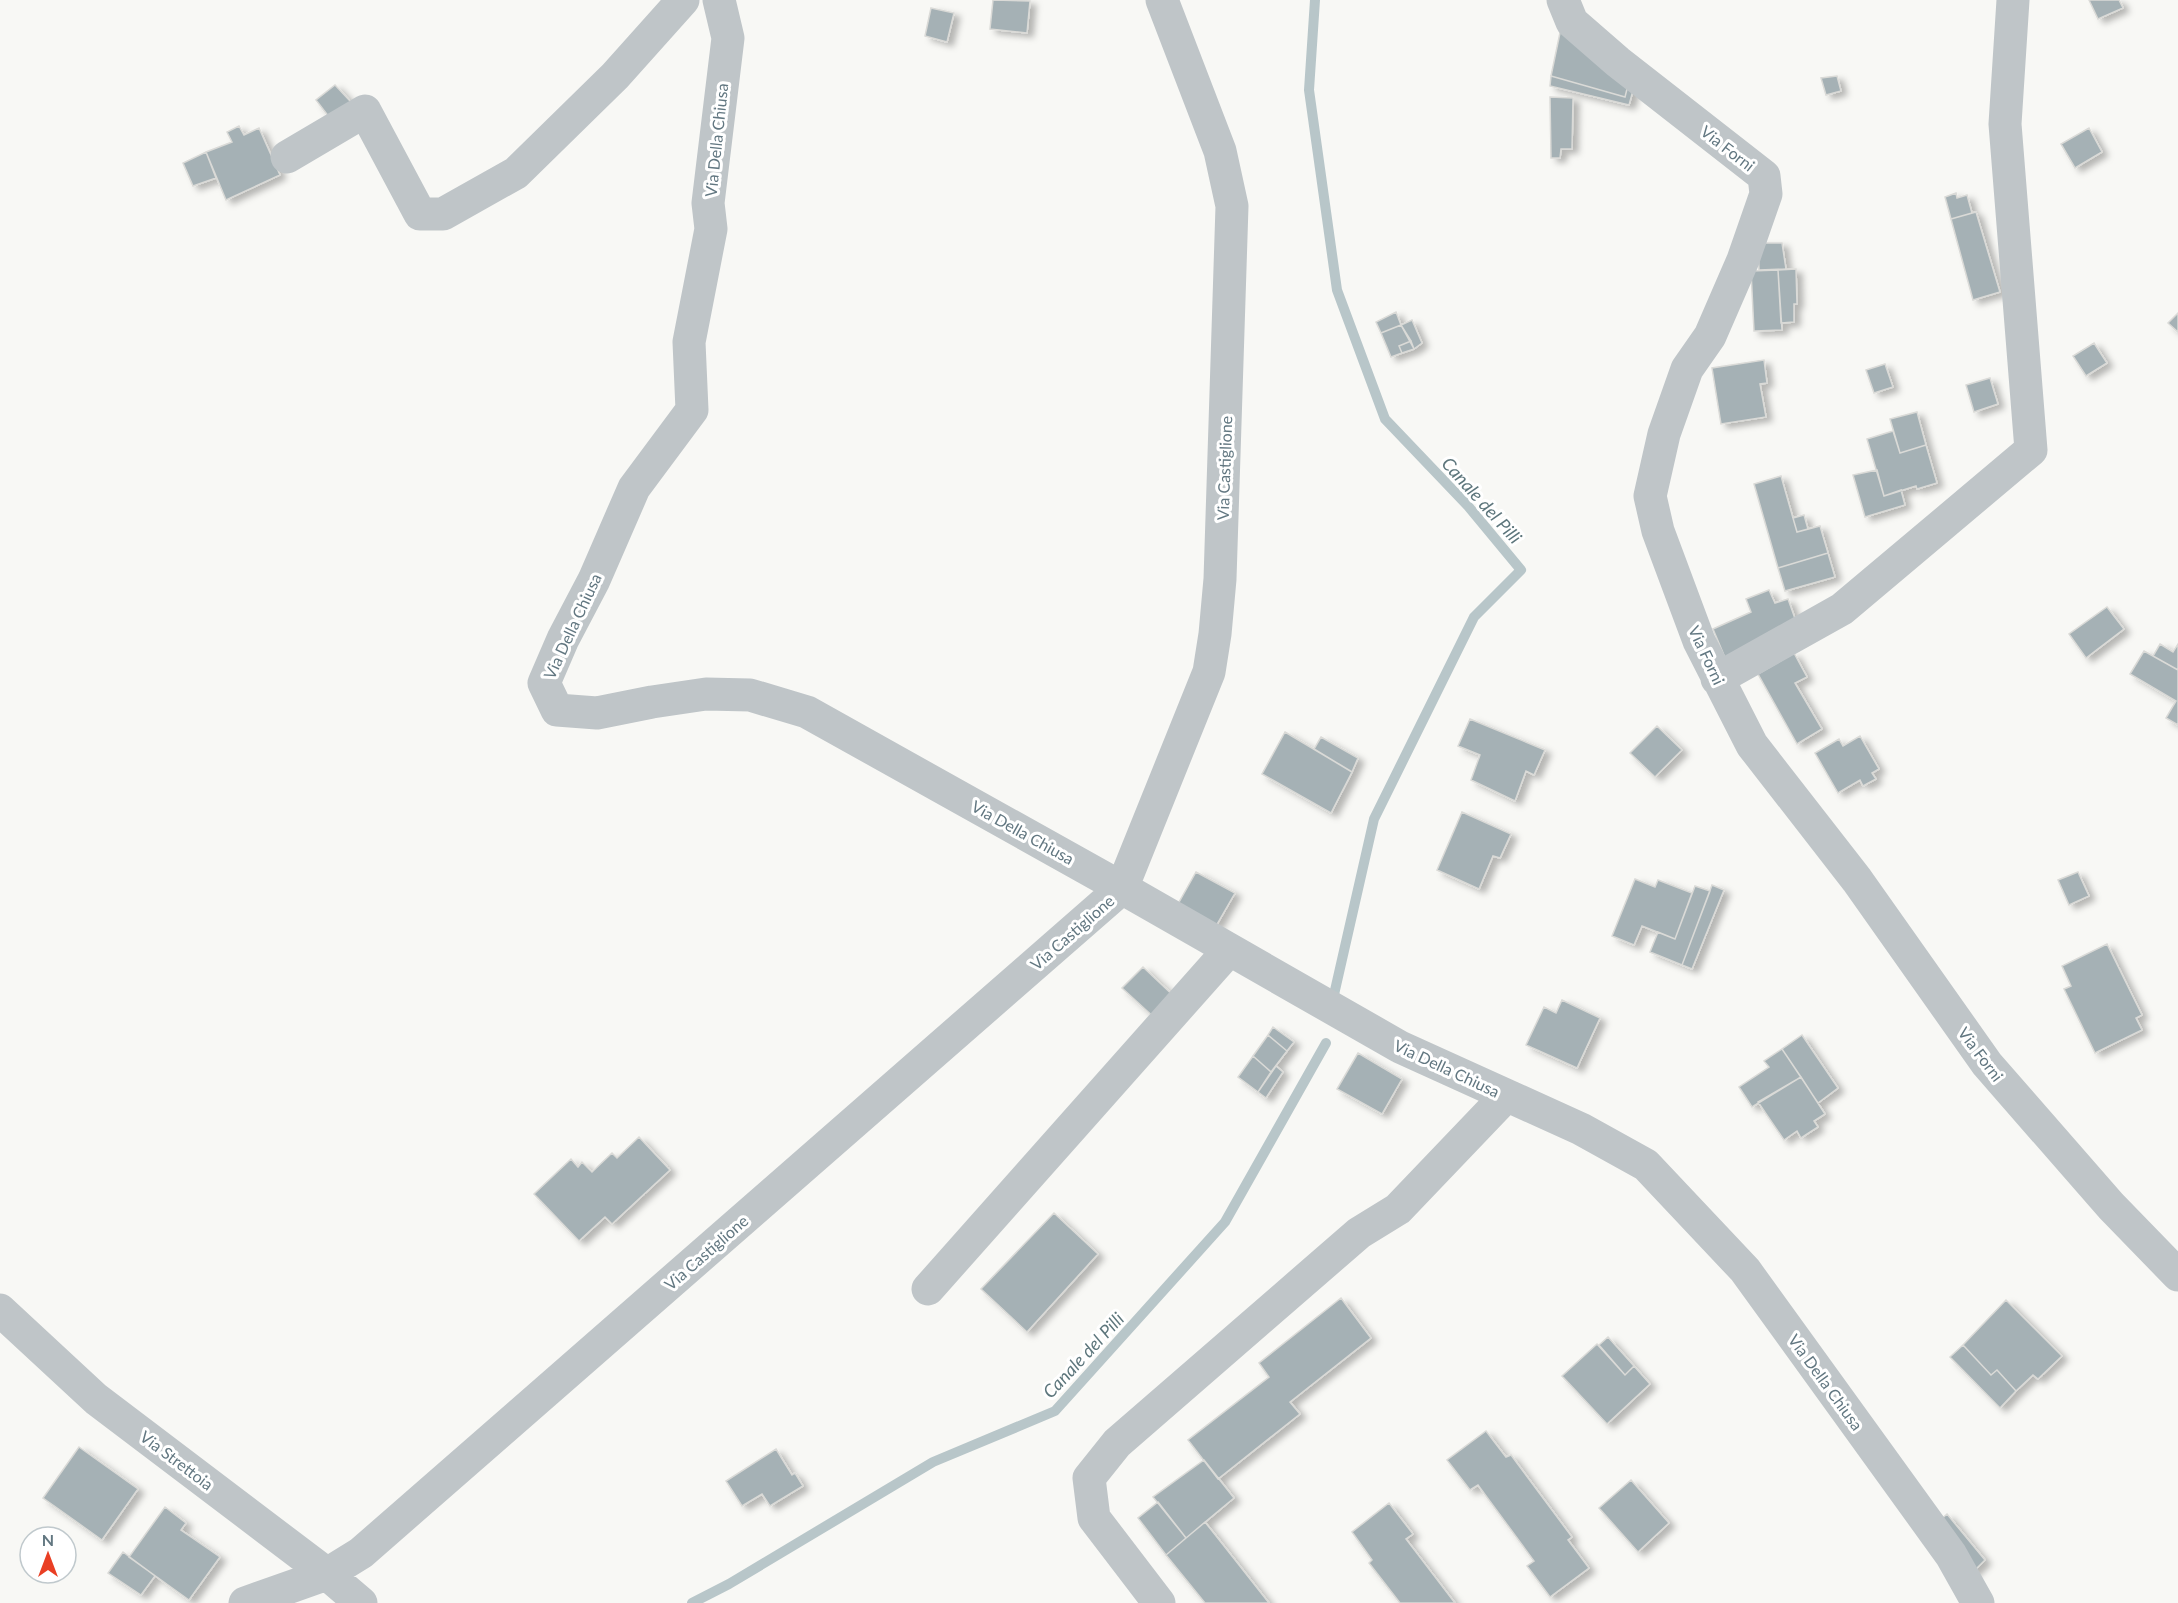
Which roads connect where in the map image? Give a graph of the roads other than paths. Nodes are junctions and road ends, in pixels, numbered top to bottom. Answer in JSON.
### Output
{"nodes":[{"id":1,"x":683,"y":0,"type":"edge"},
{"id":2,"x":719,"y":0,"type":"edge"},
{"id":3,"x":1162,"y":0,"type":"edge"},
{"id":4,"x":1563,"y":0,"type":"edge"},
{"id":5,"x":2013,"y":0,"type":"edge"},
{"id":6,"x":287,"y":157,"type":"dead end"},
{"id":7,"x":1717,"y":678,"type":"junction"},
{"id":8,"x":1122,"y":888,"type":"junction"},
{"id":9,"x":1229,"y":950,"type":"junction"},
{"id":10,"x":1506,"y":1096,"type":"junction"},
{"id":11,"x":2178,"y":1275,"type":"edge"},
{"id":12,"x":928,"y":1289,"type":"dead end"},
{"id":13,"x":0,"y":1310,"type":"edge"},
{"id":14,"x":327,"y":1574,"type":"junction"},
{"id":15,"x":245,"y":1603,"type":"edge"},
{"id":16,"x":361,"y":1603,"type":"edge"},
{"id":17,"x":1160,"y":1603,"type":"edge"},
{"id":18,"x":1978,"y":1603,"type":"edge"}],
"edges":[{"from":1,"to":6,"type":"street"},
{"from":2,"to":8,"type":"street","name":"Via Della Chiusa"},
{"from":3,"to":8,"type":"street","name":"Via Castiglione"},
{"from":4,"to":7,"type":"street","name":"Via Forni"},
{"from":5,"to":7,"type":"street"},
{"from":7,"to":11,"type":"street","name":"Via Forni"},
{"from":8,"to":9,"type":"street","name":"Via Della Chiusa"},
{"from":8,"to":14,"type":"street","name":"Via Castiglione"},
{"from":9,"to":10,"type":"street","name":"Via Della Chiusa"},
{"from":9,"to":12,"type":"street"},
{"from":10,"to":17,"type":"street"},
{"from":10,"to":18,"type":"street","name":"Via Della Chiusa"},
{"from":13,"to":14,"type":"street","name":"Via Strettoia"},
{"from":14,"to":15,"type":"street","name":"Via Castiglione"},
{"from":14,"to":16,"type":"street","name":"Via Strettoia"}]}
